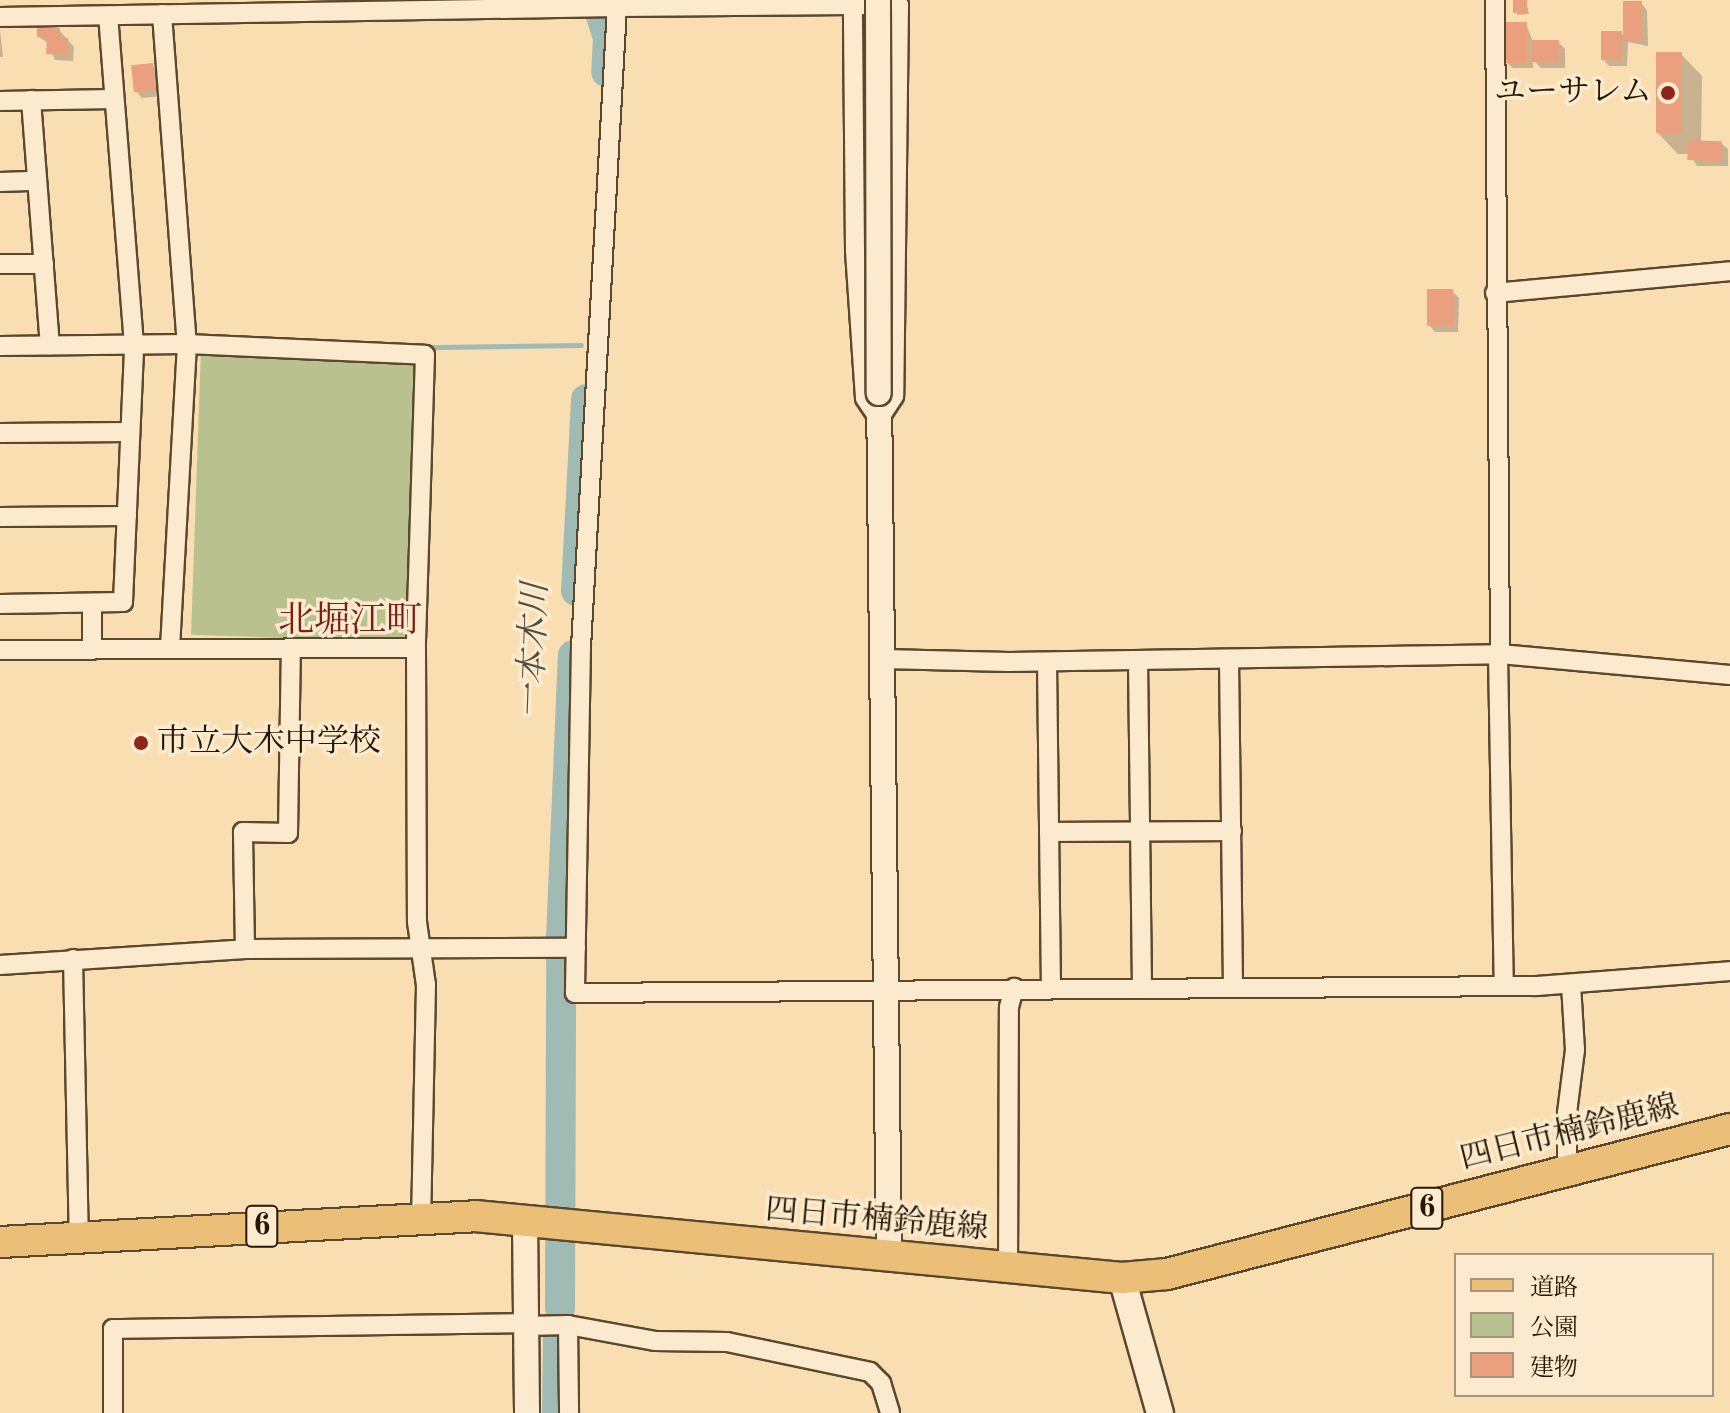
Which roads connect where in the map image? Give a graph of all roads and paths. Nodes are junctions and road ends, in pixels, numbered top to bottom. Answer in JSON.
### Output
{"nodes":[{"id":1,"x":1495,"y":0,"type":"edge"},
{"id":2,"x":889,"y":3,"type":"edge"},
{"id":3,"x":853,"y":5,"type":"junction"},
{"id":4,"x":292,"y":6,"type":"edge"},
{"id":5,"x":617,"y":7,"type":"junction"},
{"id":6,"x":162,"y":14,"type":"junction"},
{"id":7,"x":108,"y":16,"type":"junction"},
{"id":8,"x":0,"y":17,"type":"edge"},
{"id":9,"x":114,"y":99,"type":"junction"},
{"id":10,"x":31,"y":100,"type":"junction"},
{"id":11,"x":0,"y":101,"type":"edge"},
{"id":12,"x":37,"y":181,"type":"junction"},
{"id":13,"x":0,"y":182,"type":"edge"},
{"id":14,"x":0,"y":264,"type":"edge"},
{"id":15,"x":44,"y":264,"type":"junction"},
{"id":16,"x":1730,"y":271,"type":"edge"},
{"id":17,"x":1495,"y":293,"type":"junction"},
{"id":18,"x":186,"y":338,"type":"junction"},
{"id":19,"x":50,"y":345,"type":"junction"},
{"id":20,"x":134,"y":345,"type":"junction"},
{"id":21,"x":0,"y":346,"type":"edge"},
{"id":22,"x":879,"y":419,"type":"junction"},
{"id":23,"x":129,"y":432,"type":"junction"},
{"id":24,"x":0,"y":433,"type":"edge"},
{"id":25,"x":127,"y":516,"type":"junction"},
{"id":26,"x":0,"y":517,"type":"edge"},
{"id":27,"x":92,"y":603,"type":"junction"},
{"id":28,"x":0,"y":604,"type":"edge"},
{"id":29,"x":416,"y":648,"type":"junction"},
{"id":30,"x":170,"y":649,"type":"junction"},
{"id":31,"x":291,"y":649,"type":"junction"},
{"id":32,"x":0,"y":650,"type":"edge"},
{"id":33,"x":92,"y":650,"type":"junction"},
{"id":34,"x":1499,"y":654,"type":"junction"},
{"id":35,"x":883,"y":659,"type":"junction"},
{"id":36,"x":1229,"y":659,"type":"junction"},
{"id":37,"x":1138,"y":660,"type":"junction"},
{"id":38,"x":1047,"y":662,"type":"junction"},
{"id":39,"x":1730,"y":675,"type":"edge"},
{"id":40,"x":1140,"y":831,"type":"junction"},
{"id":41,"x":1232,"y":831,"type":"junction"},
{"id":42,"x":1049,"y":832,"type":"junction"},
{"id":43,"x":422,"y":948,"type":"junction"},
{"id":44,"x":576,"y":948,"type":"junction"},
{"id":45,"x":245,"y":949,"type":"junction"},
{"id":46,"x":73,"y":959,"type":"junction"},
{"id":47,"x":0,"y":965,"type":"edge"},
{"id":48,"x":1730,"y":971,"type":"edge"},
{"id":49,"x":1571,"y":984,"type":"junction"},
{"id":50,"x":1233,"y":985,"type":"junction"},
{"id":51,"x":1504,"y":986,"type":"junction"},
{"id":52,"x":1142,"y":987,"type":"junction"},
{"id":53,"x":1014,"y":988,"type":"junction"},
{"id":54,"x":1051,"y":988,"type":"junction"},
{"id":55,"x":886,"y":990,"type":"junction"},
{"id":56,"x":1730,"y":1129,"type":"edge"},
{"id":57,"x":1567,"y":1173,"type":"junction"},
{"id":58,"x":421,"y":1216,"type":"junction"},
{"id":59,"x":525,"y":1220,"type":"junction"},
{"id":60,"x":79,"y":1238,"type":"junction"},
{"id":61,"x":0,"y":1242,"type":"edge"},
{"id":62,"x":889,"y":1255,"type":"junction"},
{"id":63,"x":1008,"y":1270,"type":"junction"},
{"id":64,"x":1122,"y":1278,"type":"junction"},
{"id":65,"x":525,"y":1325,"type":"junction"},
{"id":66,"x":568,"y":1325,"type":"junction"},
{"id":67,"x":113,"y":1413,"type":"edge"},
{"id":68,"x":527,"y":1413,"type":"edge"},
{"id":69,"x":569,"y":1413,"type":"edge"},
{"id":70,"x":890,"y":1413,"type":"edge"},
{"id":71,"x":1160,"y":1413,"type":"edge"}],
"edges":[{"from":1,"to":17,"type":"street"},
{"from":2,"to":3,"type":"street"},
{"from":2,"to":22,"type":"street","bridge":true},
{"from":2,"to":22,"type":"street"},
{"from":3,"to":5,"type":"street"},
{"from":3,"to":22,"type":"street"},
{"from":4,"to":5,"type":"street"},
{"from":4,"to":6,"type":"street"},
{"from":5,"to":44,"type":"street"},
{"from":6,"to":7,"type":"street"},
{"from":6,"to":18,"type":"street"},
{"from":7,"to":8,"type":"street"},
{"from":7,"to":9,"type":"street"},
{"from":9,"to":10,"type":"street"},
{"from":9,"to":20,"type":"street"},
{"from":10,"to":11,"type":"street"},
{"from":10,"to":12,"type":"street"},
{"from":12,"to":13,"type":"street"},
{"from":12,"to":15,"type":"street"},
{"from":14,"to":15,"type":"street"},
{"from":15,"to":19,"type":"street"},
{"from":16,"to":17,"type":"street"},
{"from":17,"to":34,"type":"street"},
{"from":18,"to":20,"type":"street"},
{"from":18,"to":29,"type":"street"},
{"from":18,"to":30,"type":"street"},
{"from":19,"to":20,"type":"street"},
{"from":19,"to":21,"type":"street"},
{"from":20,"to":23,"type":"street"},
{"from":22,"to":35,"type":"street"},
{"from":23,"to":24,"type":"street"},
{"from":23,"to":25,"type":"street"},
{"from":25,"to":26,"type":"street"},
{"from":25,"to":27,"type":"street"},
{"from":27,"to":28,"type":"street"},
{"from":27,"to":33,"type":"street"},
{"from":29,"to":31,"type":"street"},
{"from":29,"to":43,"type":"street"},
{"from":30,"to":31,"type":"street"},
{"from":30,"to":33,"type":"street"},
{"from":31,"to":45,"type":"street"},
{"from":32,"to":33,"type":"street"},
{"from":34,"to":36,"type":"street"},
{"from":34,"to":39,"type":"street"},
{"from":34,"to":51,"type":"street"},
{"from":35,"to":38,"type":"street"},
{"from":35,"to":55,"type":"street"},
{"from":36,"to":37,"type":"street"},
{"from":36,"to":41,"type":"street"},
{"from":37,"to":38,"type":"street"},
{"from":37,"to":40,"type":"street"},
{"from":38,"to":42,"type":"street"},
{"from":40,"to":41,"type":"street"},
{"from":40,"to":42,"type":"street"},
{"from":40,"to":52,"type":"street"},
{"from":41,"to":50,"type":"street"},
{"from":42,"to":54,"type":"street"},
{"from":43,"to":44,"type":"street"},
{"from":43,"to":45,"type":"street"},
{"from":43,"to":58,"type":"street"},
{"from":44,"to":55,"type":"street"},
{"from":45,"to":46,"type":"street"},
{"from":46,"to":47,"type":"street"},
{"from":46,"to":60,"type":"street"},
{"from":48,"to":49,"type":"street"},
{"from":49,"to":51,"type":"street"},
{"from":49,"to":57,"type":"street"},
{"from":50,"to":51,"type":"street"},
{"from":50,"to":52,"type":"street"},
{"from":52,"to":54,"type":"street"},
{"from":53,"to":54,"type":"street"},
{"from":53,"to":55,"type":"street"},
{"from":53,"to":63,"type":"street"},
{"from":55,"to":62,"type":"street"},
{"from":56,"to":57,"type":"main road","name":"四日市楠鈴鹿線","number":"6"},
{"from":57,"to":64,"type":"main road","name":"四日市楠鈴鹿線","number":"6"},
{"from":58,"to":59,"type":"main road","name":"四日市楠鈴鹿線","number":"6"},
{"from":58,"to":60,"type":"main road","name":"四日市楠鈴鹿線","number":"6"},
{"from":59,"to":62,"type":"main road","name":"四日市楠鈴鹿線","number":"6"},
{"from":59,"to":65,"type":"street"},
{"from":60,"to":61,"type":"main road","name":"四日市楠鈴鹿線","number":"6"},
{"from":62,"to":63,"type":"main road","name":"四日市楠鈴鹿線","number":"6"},
{"from":63,"to":64,"type":"main road","name":"四日市楠鈴鹿線","number":"6"},
{"from":64,"to":71,"type":"main road"},
{"from":65,"to":66,"type":"street"},
{"from":65,"to":67,"type":"street"},
{"from":65,"to":68,"type":"street"},
{"from":66,"to":69,"type":"street"},
{"from":66,"to":70,"type":"street"}]}
